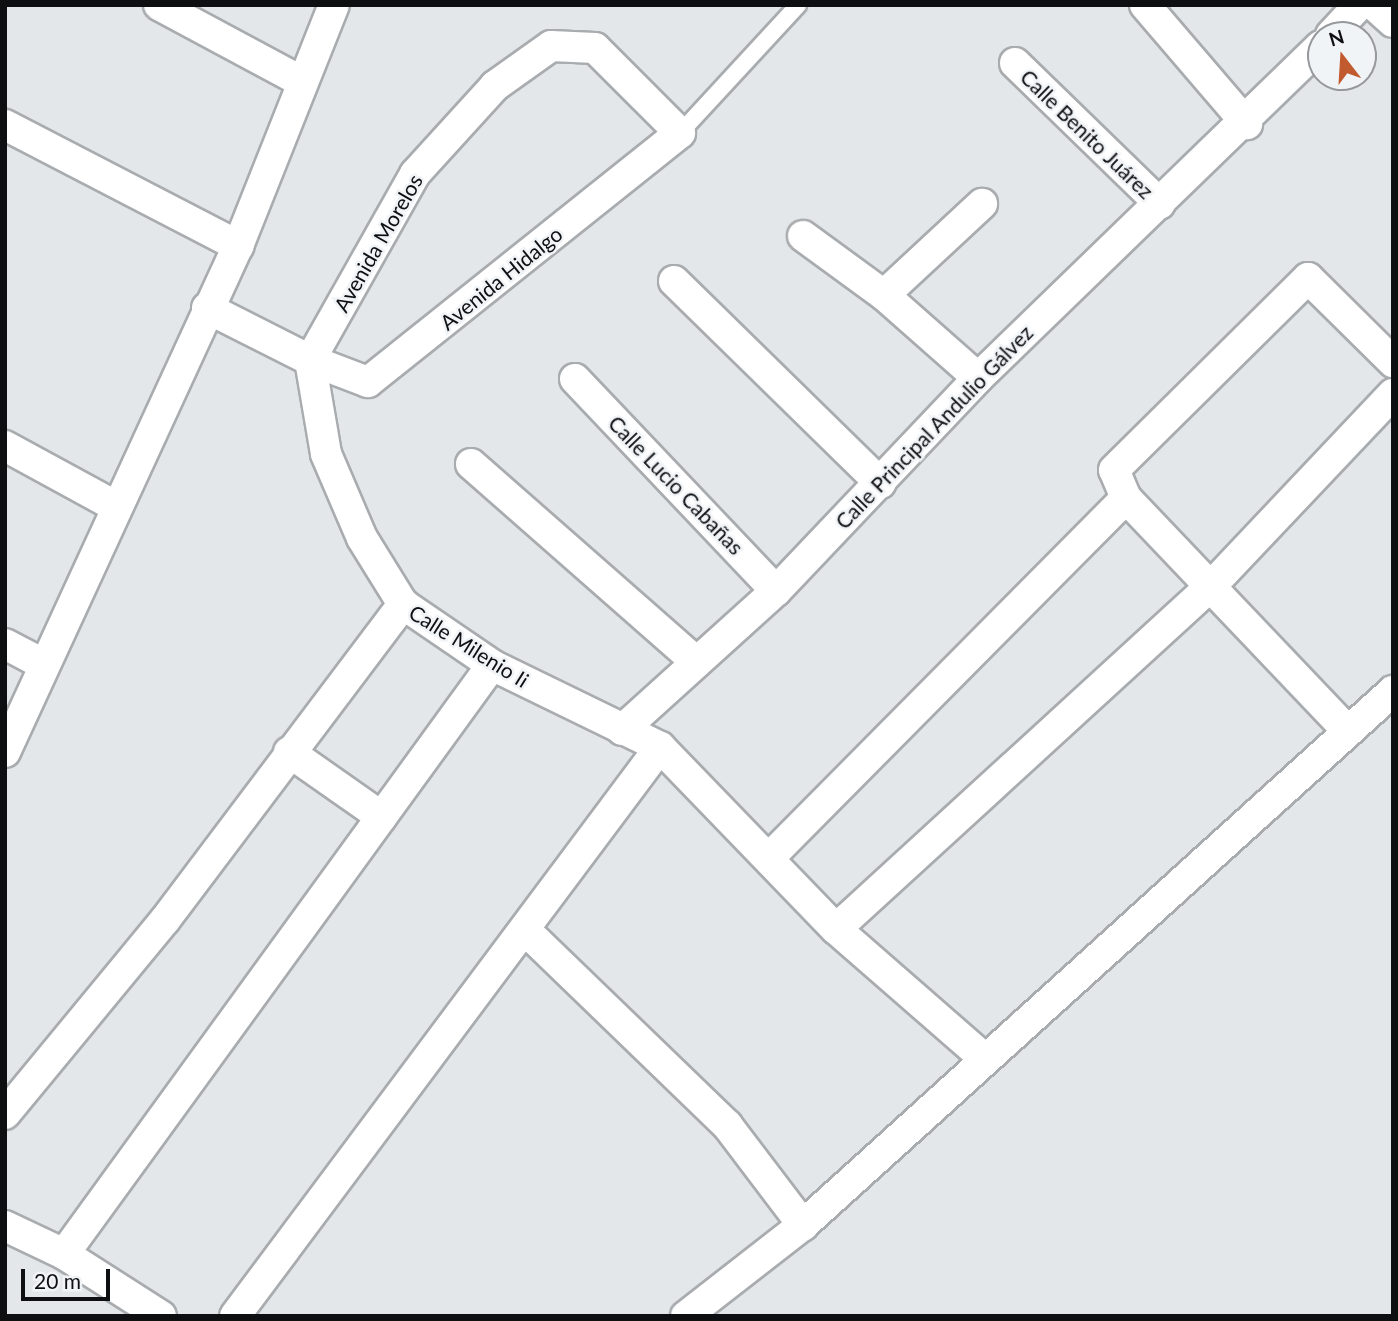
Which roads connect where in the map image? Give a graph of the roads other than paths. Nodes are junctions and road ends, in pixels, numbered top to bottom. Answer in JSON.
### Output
{"nodes":[{"id":1,"x":159,"y":5,"type":"edge"},
{"id":2,"x":334,"y":5,"type":"edge"},
{"id":3,"x":799,"y":5,"type":"edge"},
{"id":4,"x":1145,"y":5,"type":"edge"},
{"id":5,"x":1359,"y":5,"type":"edge"},
{"id":6,"x":1374,"y":5,"type":"edge"},
{"id":7,"x":1344,"y":21,"type":"edge"},
{"id":8,"x":1393,"y":22,"type":"edge"},
{"id":9,"x":1307,"y":61,"type":"edge"},
{"id":10,"x":1015,"y":63,"type":"dead end"},
{"id":11,"x":302,"y":81,"type":"junction"},
{"id":12,"x":1247,"y":124,"type":"junction"},
{"id":13,"x":5,"y":125,"type":"edge"},
{"id":14,"x":680,"y":133,"type":"junction"},
{"id":15,"x":982,"y":204,"type":"dead end"},
{"id":16,"x":1160,"y":204,"type":"junction"},
{"id":17,"x":803,"y":236,"type":"dead end"},
{"id":18,"x":238,"y":246,"type":"junction"},
{"id":19,"x":674,"y":281,"type":"dead end"},
{"id":20,"x":884,"y":295,"type":"junction"},
{"id":21,"x":207,"y":308,"type":"junction"},
{"id":22,"x":310,"y":360,"type":"junction"},
{"id":23,"x":1393,"y":362,"type":"edge"},
{"id":24,"x":978,"y":378,"type":"junction"},
{"id":25,"x":575,"y":379,"type":"dead end"},
{"id":26,"x":1393,"y":394,"type":"edge"},
{"id":27,"x":5,"y":446,"type":"edge"},
{"id":28,"x":471,"y":464,"type":"dead end"},
{"id":29,"x":880,"y":483,"type":"junction"},
{"id":30,"x":1126,"y":498,"type":"junction"},
{"id":31,"x":115,"y":506,"type":"junction"},
{"id":32,"x":1214,"y":583,"type":"junction"},
{"id":33,"x":776,"y":591,"type":"junction"},
{"id":34,"x":403,"y":604,"type":"junction"},
{"id":35,"x":5,"y":644,"type":"edge"},
{"id":36,"x":696,"y":662,"type":"junction"},
{"id":37,"x":41,"y":663,"type":"junction"},
{"id":38,"x":492,"y":665,"type":"junction"},
{"id":39,"x":1393,"y":691,"type":"edge"},
{"id":40,"x":622,"y":730,"type":"junction"},
{"id":41,"x":1348,"y":731,"type":"junction"},
{"id":42,"x":660,"y":747,"type":"junction"},
{"id":43,"x":5,"y":752,"type":"edge"},
{"id":44,"x":289,"y":752,"type":"junction"},
{"id":45,"x":382,"y":817,"type":"junction"},
{"id":46,"x":772,"y":855,"type":"junction"},
{"id":47,"x":836,"y":929,"type":"junction"},
{"id":48,"x":525,"y":930,"type":"junction"},
{"id":49,"x":985,"y":1059,"type":"junction"},
{"id":50,"x":5,"y":1114,"type":"edge"},
{"id":51,"x":803,"y":1225,"type":"junction"},
{"id":52,"x":5,"y":1226,"type":"edge"},
{"id":53,"x":64,"y":1254,"type":"junction"},
{"id":54,"x":160,"y":1316,"type":"edge"},
{"id":55,"x":235,"y":1316,"type":"edge"},
{"id":56,"x":686,"y":1316,"type":"edge"}],
"edges":[{"from":1,"to":11,"type":"street"},
{"from":2,"to":11,"type":"street"},
{"from":3,"to":14,"type":"lane"},
{"from":4,"to":12,"type":"street"},
{"from":5,"to":7,"type":"street"},
{"from":6,"to":8,"type":"street"},
{"from":9,"to":12,"type":"street","name":"Calle Principal Andulio Gálvez"},
{"from":10,"to":16,"type":"street","name":"Calle Benito Juárez"},
{"from":11,"to":18,"type":"street"},
{"from":12,"to":16,"type":"street","name":"Calle Principal Andulio Gálvez"},
{"from":13,"to":18,"type":"street"},
{"from":14,"to":22,"type":"street","name":"Avenida Hidalgo"},
{"from":14,"to":22,"type":"street","name":"Avenida Morelos"},
{"from":15,"to":20,"type":"street"},
{"from":16,"to":24,"type":"street","name":"Calle Principal Andulio Gálvez"},
{"from":17,"to":20,"type":"street"},
{"from":18,"to":21,"type":"street"},
{"from":19,"to":29,"type":"street"},
{"from":20,"to":24,"type":"street"},
{"from":21,"to":22,"type":"street","name":"Avenida Hidalgo"},
{"from":21,"to":31,"type":"street"},
{"from":22,"to":34,"type":"street","name":"Calle Milenio Ii"},
{"from":23,"to":30,"type":"street"},
{"from":24,"to":29,"type":"street","name":"Calle Principal Andulio Gálvez"},
{"from":25,"to":33,"type":"street","name":"Calle Lucio Cabañas"},
{"from":26,"to":32,"type":"street"},
{"from":27,"to":31,"type":"street"},
{"from":28,"to":36,"type":"street"},
{"from":29,"to":33,"type":"street","name":"Calle Principal Andulio Gálvez"},
{"from":30,"to":32,"type":"street"},
{"from":30,"to":46,"type":"street"},
{"from":31,"to":37,"type":"street"},
{"from":32,"to":41,"type":"street"},
{"from":32,"to":47,"type":"street"},
{"from":33,"to":36,"type":"street","name":"Calle Principal Andulio Gálvez"},
{"from":34,"to":38,"type":"street","name":"Calle Milenio Ii"},
{"from":34,"to":44,"type":"street"},
{"from":35,"to":37,"type":"street"},
{"from":36,"to":40,"type":"street","name":"Calle Principal Andulio Gálvez"},
{"from":37,"to":43,"type":"street"},
{"from":38,"to":40,"type":"street","name":"Calle Milenio Ii"},
{"from":38,"to":45,"type":"street"},
{"from":39,"to":41,"type":"street"},
{"from":40,"to":42,"type":"street","name":"Calle Milenio Ii"},
{"from":41,"to":49,"type":"street"},
{"from":42,"to":46,"type":"street","name":"Calle Milenio Ii"},
{"from":42,"to":48,"type":"street"},
{"from":44,"to":45,"type":"street"},
{"from":44,"to":50,"type":"street"},
{"from":45,"to":53,"type":"street"},
{"from":46,"to":47,"type":"street","name":"Calle Milenio Ii"},
{"from":47,"to":49,"type":"street","name":"Calle Milenio Ii"},
{"from":48,"to":51,"type":"street"},
{"from":48,"to":55,"type":"street"},
{"from":49,"to":51,"type":"street"},
{"from":51,"to":56,"type":"street"},
{"from":52,"to":53,"type":"street"},
{"from":53,"to":54,"type":"street"}]}
